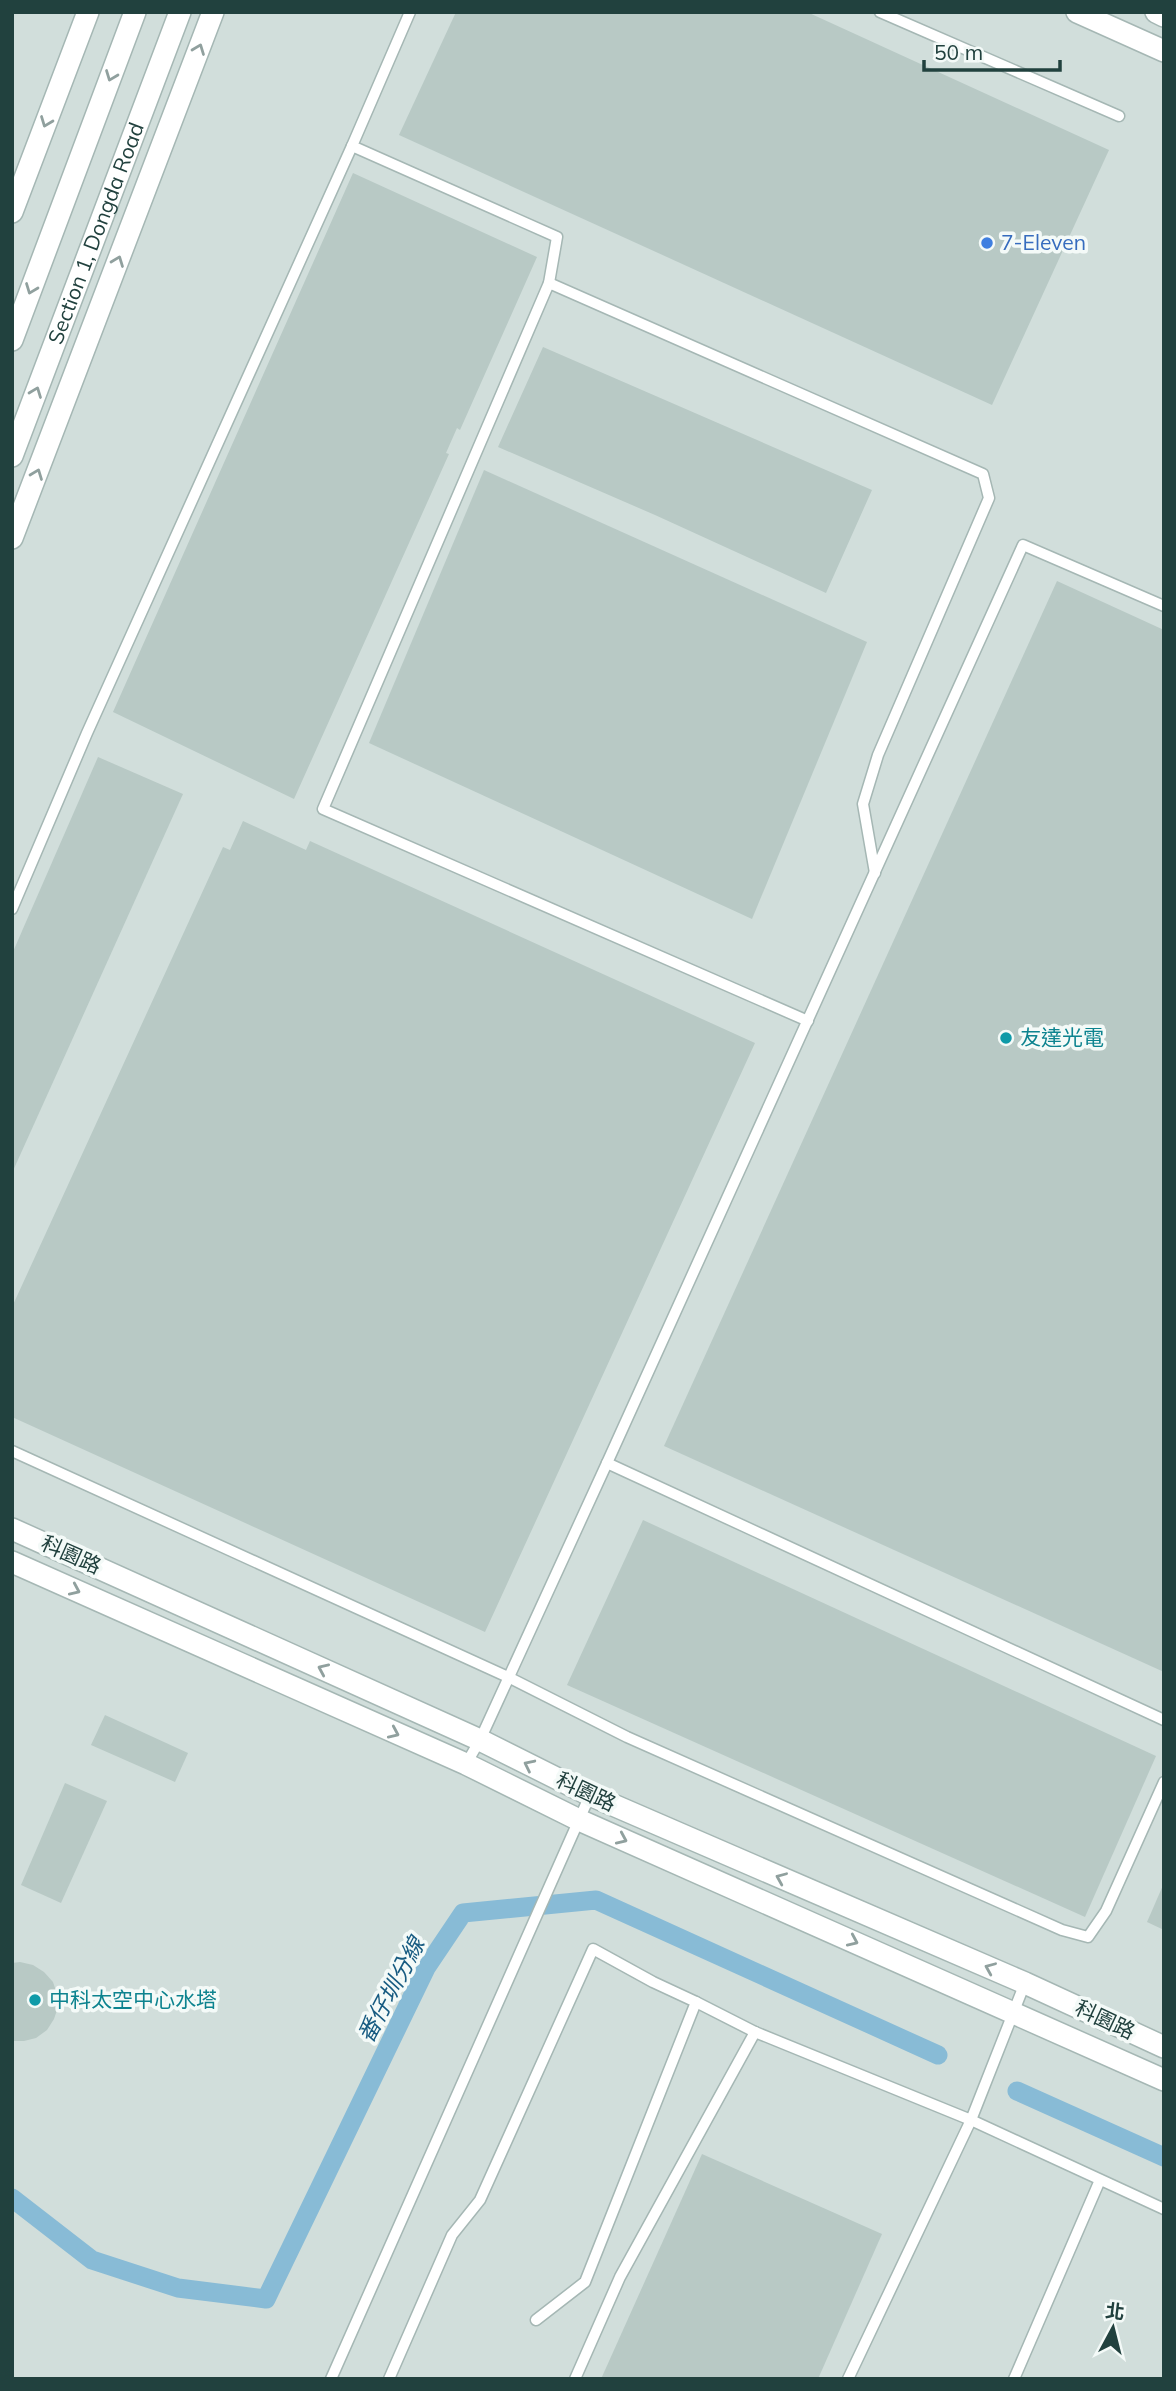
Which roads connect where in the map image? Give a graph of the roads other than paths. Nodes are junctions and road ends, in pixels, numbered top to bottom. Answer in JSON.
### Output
{"nodes":[{"id":1,"x":88,"y":12,"type":"edge"},
{"id":2,"x":135,"y":12,"type":"edge"},
{"id":3,"x":180,"y":12,"type":"edge"},
{"id":4,"x":213,"y":12,"type":"edge"},
{"id":5,"x":410,"y":12,"type":"edge"},
{"id":6,"x":880,"y":12,"type":"edge"},
{"id":7,"x":1077,"y":12,"type":"edge"},
{"id":8,"x":1156,"y":12,"type":"edge"},
{"id":9,"x":1164,"y":16,"type":"edge"},
{"id":10,"x":1164,"y":51,"type":"edge"},
{"id":11,"x":1119,"y":116,"type":"dead end"},
{"id":12,"x":352,"y":146,"type":"junction"},
{"id":13,"x":12,"y":212,"type":"edge"},
{"id":14,"x":550,"y":283,"type":"junction"},
{"id":15,"x":12,"y":340,"type":"edge"},
{"id":16,"x":12,"y":456,"type":"edge"},
{"id":17,"x":12,"y":538,"type":"edge"},
{"id":18,"x":1164,"y":606,"type":"edge"},
{"id":19,"x":875,"y":873,"type":"junction"},
{"id":20,"x":12,"y":909,"type":"edge"},
{"id":21,"x":807,"y":1021,"type":"junction"},
{"id":22,"x":12,"y":1451,"type":"edge"},
{"id":23,"x":607,"y":1463,"type":"junction"},
{"id":24,"x":12,"y":1529,"type":"edge"},
{"id":25,"x":12,"y":1562,"type":"edge"},
{"id":26,"x":508,"y":1677,"type":"junction"},
{"id":27,"x":1164,"y":1720,"type":"edge"},
{"id":28,"x":480,"y":1740,"type":"junction"},
{"id":29,"x":466,"y":1765,"type":"junction"},
{"id":30,"x":1164,"y":1782,"type":"edge"},
{"id":31,"x":590,"y":1795,"type":"junction"},
{"id":32,"x":579,"y":1820,"type":"junction"},
{"id":33,"x":1024,"y":1983,"type":"junction"},
{"id":34,"x":696,"y":2002,"type":"junction"},
{"id":35,"x":1015,"y":2013,"type":"junction"},
{"id":36,"x":755,"y":2032,"type":"junction"},
{"id":37,"x":1164,"y":2047,"type":"edge"},
{"id":38,"x":1164,"y":2080,"type":"edge"},
{"id":39,"x":971,"y":2120,"type":"junction"},
{"id":40,"x":1100,"y":2180,"type":"junction"},
{"id":41,"x":1164,"y":2209,"type":"edge"},
{"id":42,"x":536,"y":2320,"type":"dead end"},
{"id":43,"x":331,"y":2379,"type":"edge"},
{"id":44,"x":389,"y":2379,"type":"edge"},
{"id":45,"x":575,"y":2379,"type":"edge"},
{"id":46,"x":848,"y":2379,"type":"edge"},
{"id":47,"x":1014,"y":2379,"type":"edge"}],
"edges":[{"from":1,"to":13,"type":"street","one_way":true},
{"from":2,"to":15,"type":"street","name":"Section 1, Dongda Road","one_way":true},
{"from":16,"to":3,"type":"street","name":"Section 1, Dongda Road","one_way":true},
{"from":17,"to":4,"type":"street","one_way":true},
{"from":5,"to":12,"type":"lane"},
{"from":6,"to":11,"type":"lane"},
{"from":7,"to":10,"type":"street"},
{"from":8,"to":9,"type":"street"},
{"from":12,"to":14,"type":"lane"},
{"from":12,"to":20,"type":"lane"},
{"from":14,"to":19,"type":"lane"},
{"from":14,"to":21,"type":"lane"},
{"from":18,"to":19,"type":"lane"},
{"from":19,"to":21,"type":"lane"},
{"from":21,"to":23,"type":"lane"},
{"from":22,"to":26,"type":"lane"},
{"from":23,"to":26,"type":"lane"},
{"from":23,"to":27,"type":"lane"},
{"from":28,"to":24,"type":"street","name":"科園路","one_way":true},
{"from":25,"to":29,"type":"street","name":"科園路","one_way":true},
{"from":26,"to":28,"type":"lane"},
{"from":26,"to":30,"type":"lane"},
{"from":28,"to":29,"type":"lane"},
{"from":31,"to":28,"type":"street","name":"科園路","one_way":true},
{"from":29,"to":32,"type":"street","name":"科園路"},
{"from":31,"to":32,"type":"lane"},
{"from":33,"to":31,"type":"street","name":"科園路","one_way":true},
{"from":32,"to":35,"type":"street","name":"科園路","one_way":true},
{"from":32,"to":43,"type":"lane"},
{"from":33,"to":35,"type":"lane"},
{"from":33,"to":37,"type":"street","name":"科園路"},
{"from":34,"to":36,"type":"lane"},
{"from":34,"to":42,"type":"lane"},
{"from":34,"to":44,"type":"lane"},
{"from":35,"to":38,"type":"street","name":"科園路"},
{"from":35,"to":39,"type":"lane"},
{"from":36,"to":39,"type":"lane"},
{"from":36,"to":45,"type":"lane"},
{"from":39,"to":40,"type":"lane"},
{"from":39,"to":46,"type":"lane"},
{"from":40,"to":41,"type":"lane"},
{"from":40,"to":47,"type":"lane"}]}
